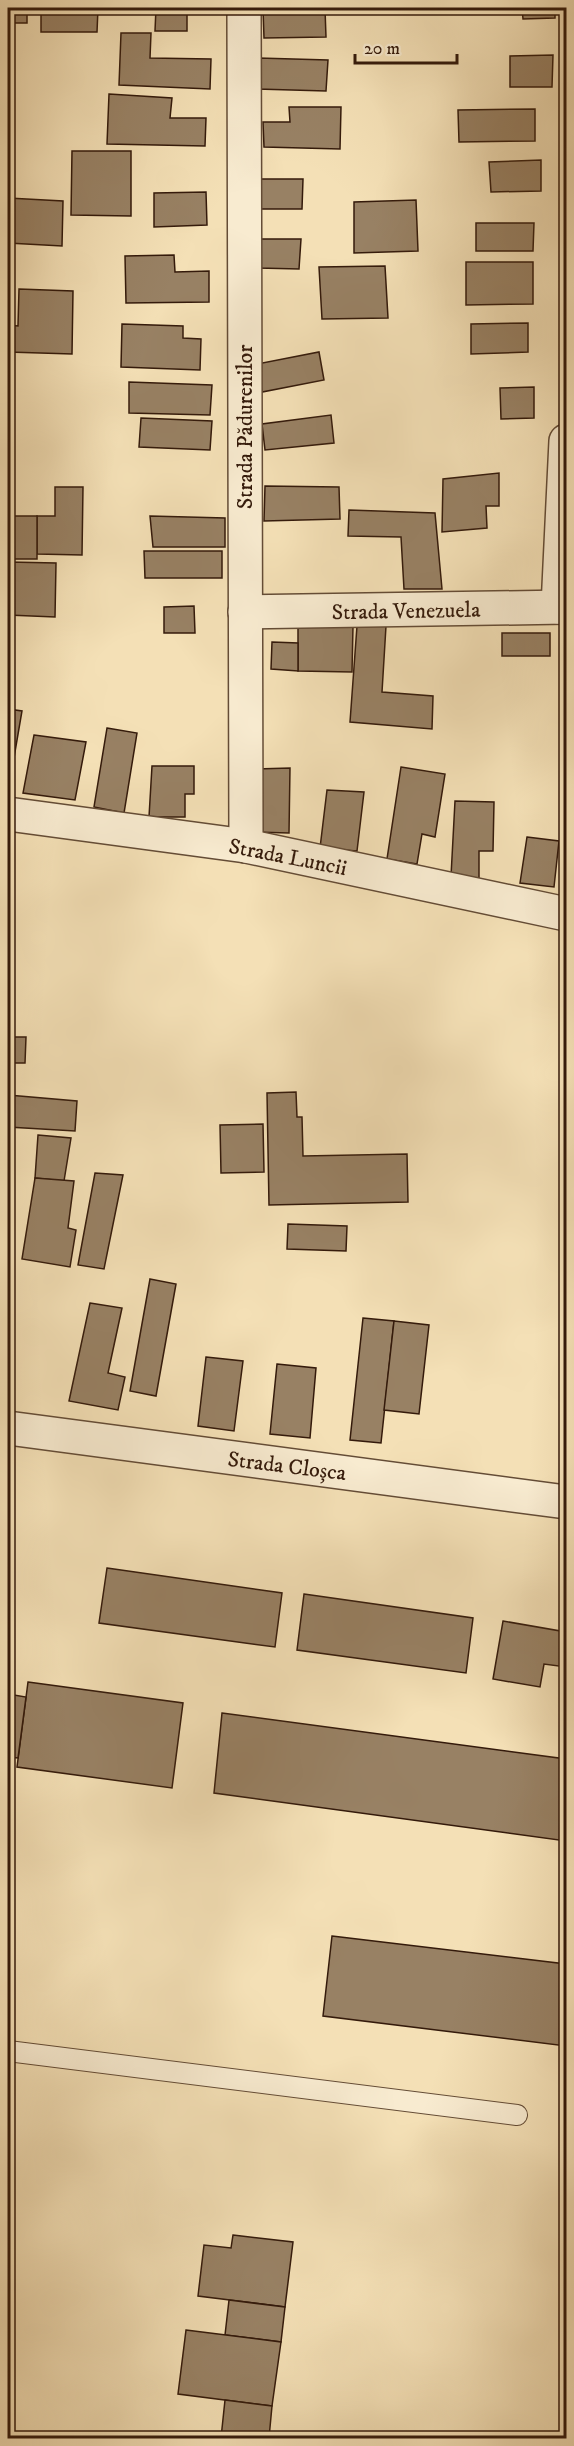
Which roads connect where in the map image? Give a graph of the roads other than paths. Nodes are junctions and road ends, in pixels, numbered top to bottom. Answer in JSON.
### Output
{"nodes":[{"id":1,"x":244,"y":8,"type":"edge"},
{"id":2,"x":567,"y":441,"type":"edge"},
{"id":3,"x":562,"y":607,"type":"edge"},
{"id":4,"x":245,"y":612,"type":"junction"},
{"id":5,"x":8,"y":814,"type":"edge"},
{"id":6,"x":246,"y":846,"type":"junction"},
{"id":7,"x":567,"y":914,"type":"edge"},
{"id":8,"x":8,"y":1428,"type":"edge"},
{"id":9,"x":567,"y":1502,"type":"edge"},
{"id":10,"x":8,"y":2051,"type":"edge"},
{"id":11,"x":517,"y":2115,"type":"dead end"}],
"edges":[{"from":1,"to":4,"type":"street","name":"Strada Pădurenilor"},
{"from":2,"to":3,"type":"street"},
{"from":3,"to":4,"type":"street","name":"Strada Venezuela"},
{"from":4,"to":6,"type":"street","name":"Strada Pădurenilor"},
{"from":5,"to":6,"type":"street","name":"Strada Luncii"},
{"from":6,"to":7,"type":"street","name":"Strada Luncii"},
{"from":8,"to":9,"type":"street","name":"Strada Cloșca"},
{"from":10,"to":11,"type":"lane"}]}
